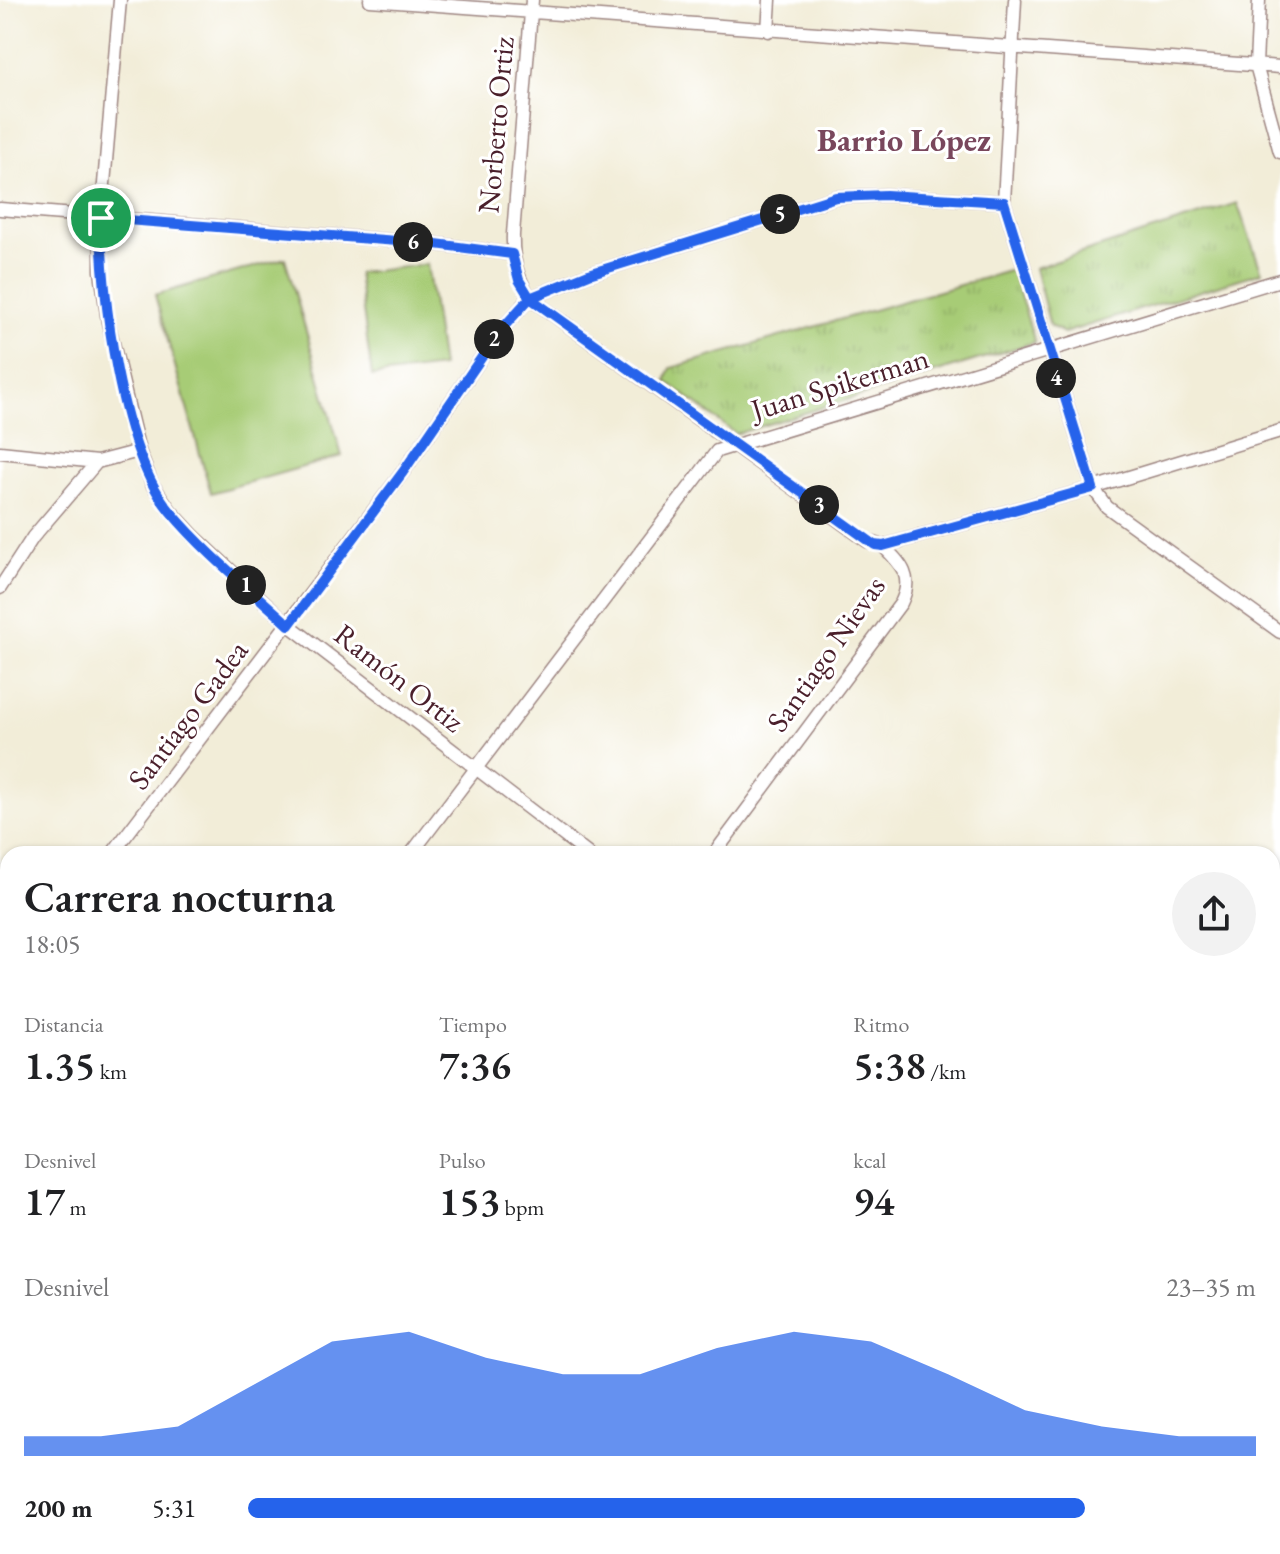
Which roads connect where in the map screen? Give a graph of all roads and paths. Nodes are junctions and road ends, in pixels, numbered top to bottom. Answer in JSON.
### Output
{"nodes":[{"id":1,"x":120,"y":0,"type":"edge"},
{"id":2,"x":370,"y":0,"type":"edge"},
{"id":3,"x":532,"y":0,"type":"edge"},
{"id":4,"x":770,"y":0,"type":"edge"},
{"id":5,"x":1015,"y":0,"type":"edge"},
{"id":6,"x":1259,"y":0,"type":"edge"},
{"id":7,"x":531,"y":15,"type":"junction"},
{"id":8,"x":768,"y":31,"type":"junction"},
{"id":9,"x":1011,"y":49,"type":"junction"},
{"id":10,"x":1256,"y":65,"type":"junction"},
{"id":11,"x":1280,"y":67,"type":"edge"},
{"id":12,"x":1280,"y":152,"type":"edge"},
{"id":13,"x":1004,"y":202,"type":"junction"},
{"id":14,"x":0,"y":209,"type":"edge"},
{"id":15,"x":101,"y":218,"type":"junction"},
{"id":16,"x":512,"y":254,"type":"junction"},
{"id":17,"x":1280,"y":280,"type":"edge"},
{"id":18,"x":530,"y":298,"type":"junction"},
{"id":19,"x":1046,"y":348,"type":"junction"},
{"id":20,"x":1280,"y":431,"type":"edge"},
{"id":21,"x":734,"y":443,"type":"junction"},
{"id":22,"x":139,"y":451,"type":"junction"},
{"id":23,"x":0,"y":452,"type":"edge"},
{"id":24,"x":97,"y":462,"type":"junction"},
{"id":25,"x":1093,"y":488,"type":"junction"},
{"id":26,"x":883,"y":546,"type":"junction"},
{"id":27,"x":0,"y":588,"type":"edge"},
{"id":28,"x":289,"y":625,"type":"junction"},
{"id":29,"x":1280,"y":632,"type":"edge"},
{"id":30,"x":475,"y":769,"type":"junction"},
{"id":31,"x":118,"y":846,"type":"edge"},
{"id":32,"x":417,"y":846,"type":"edge"},
{"id":33,"x":577,"y":846,"type":"edge"},
{"id":34,"x":720,"y":846,"type":"edge"}],
"edges":[{"from":1,"to":15,"type":"street","name":"Ramón Ortiz"},
{"from":2,"to":7,"type":"street"},
{"from":3,"to":7,"type":"street","name":"Norberto Ortiz"},
{"from":4,"to":8,"type":"street"},
{"from":5,"to":9,"type":"street"},
{"from":6,"to":10,"type":"street"},
{"from":7,"to":8,"type":"street"},
{"from":7,"to":16,"type":"street","name":"Norberto Ortiz"},
{"from":8,"to":9,"type":"street"},
{"from":9,"to":10,"type":"street"},
{"from":9,"to":13,"type":"street"},
{"from":10,"to":11,"type":"street"},
{"from":10,"to":12,"type":"street"},
{"from":13,"to":18,"type":"street"},
{"from":13,"to":19,"type":"street"},
{"from":14,"to":15,"type":"street"},
{"from":15,"to":16,"type":"street"},
{"from":15,"to":22,"type":"street","name":"Ramón Ortiz"},
{"from":16,"to":18,"type":"street"},
{"from":17,"to":19,"type":"street","name":"Juan Spikerman"},
{"from":18,"to":21,"type":"street"},
{"from":18,"to":28,"type":"street","name":"Santiago Gadea"},
{"from":19,"to":21,"type":"street","name":"Juan Spikerman"},
{"from":19,"to":25,"type":"street"},
{"from":20,"to":25,"type":"street","name":"Santiago Nievas"},
{"from":21,"to":26,"type":"street"},
{"from":21,"to":30,"type":"street","name":"Juan Spikerman"},
{"from":22,"to":24,"type":"street"},
{"from":22,"to":28,"type":"street","name":"Ramón Ortiz"},
{"from":23,"to":24,"type":"street"},
{"from":24,"to":27,"type":"street"},
{"from":25,"to":26,"type":"street","name":"Santiago Nievas"},
{"from":25,"to":29,"type":"street"},
{"from":26,"to":34,"type":"street","name":"Santiago Nievas"},
{"from":28,"to":30,"type":"street","name":"Ramón Ortiz"},
{"from":28,"to":31,"type":"street","name":"Santiago Gadea"},
{"from":30,"to":32,"type":"street","name":"Juan Spikerman"},
{"from":30,"to":33,"type":"street","name":"Ramón Ortiz"}]}
